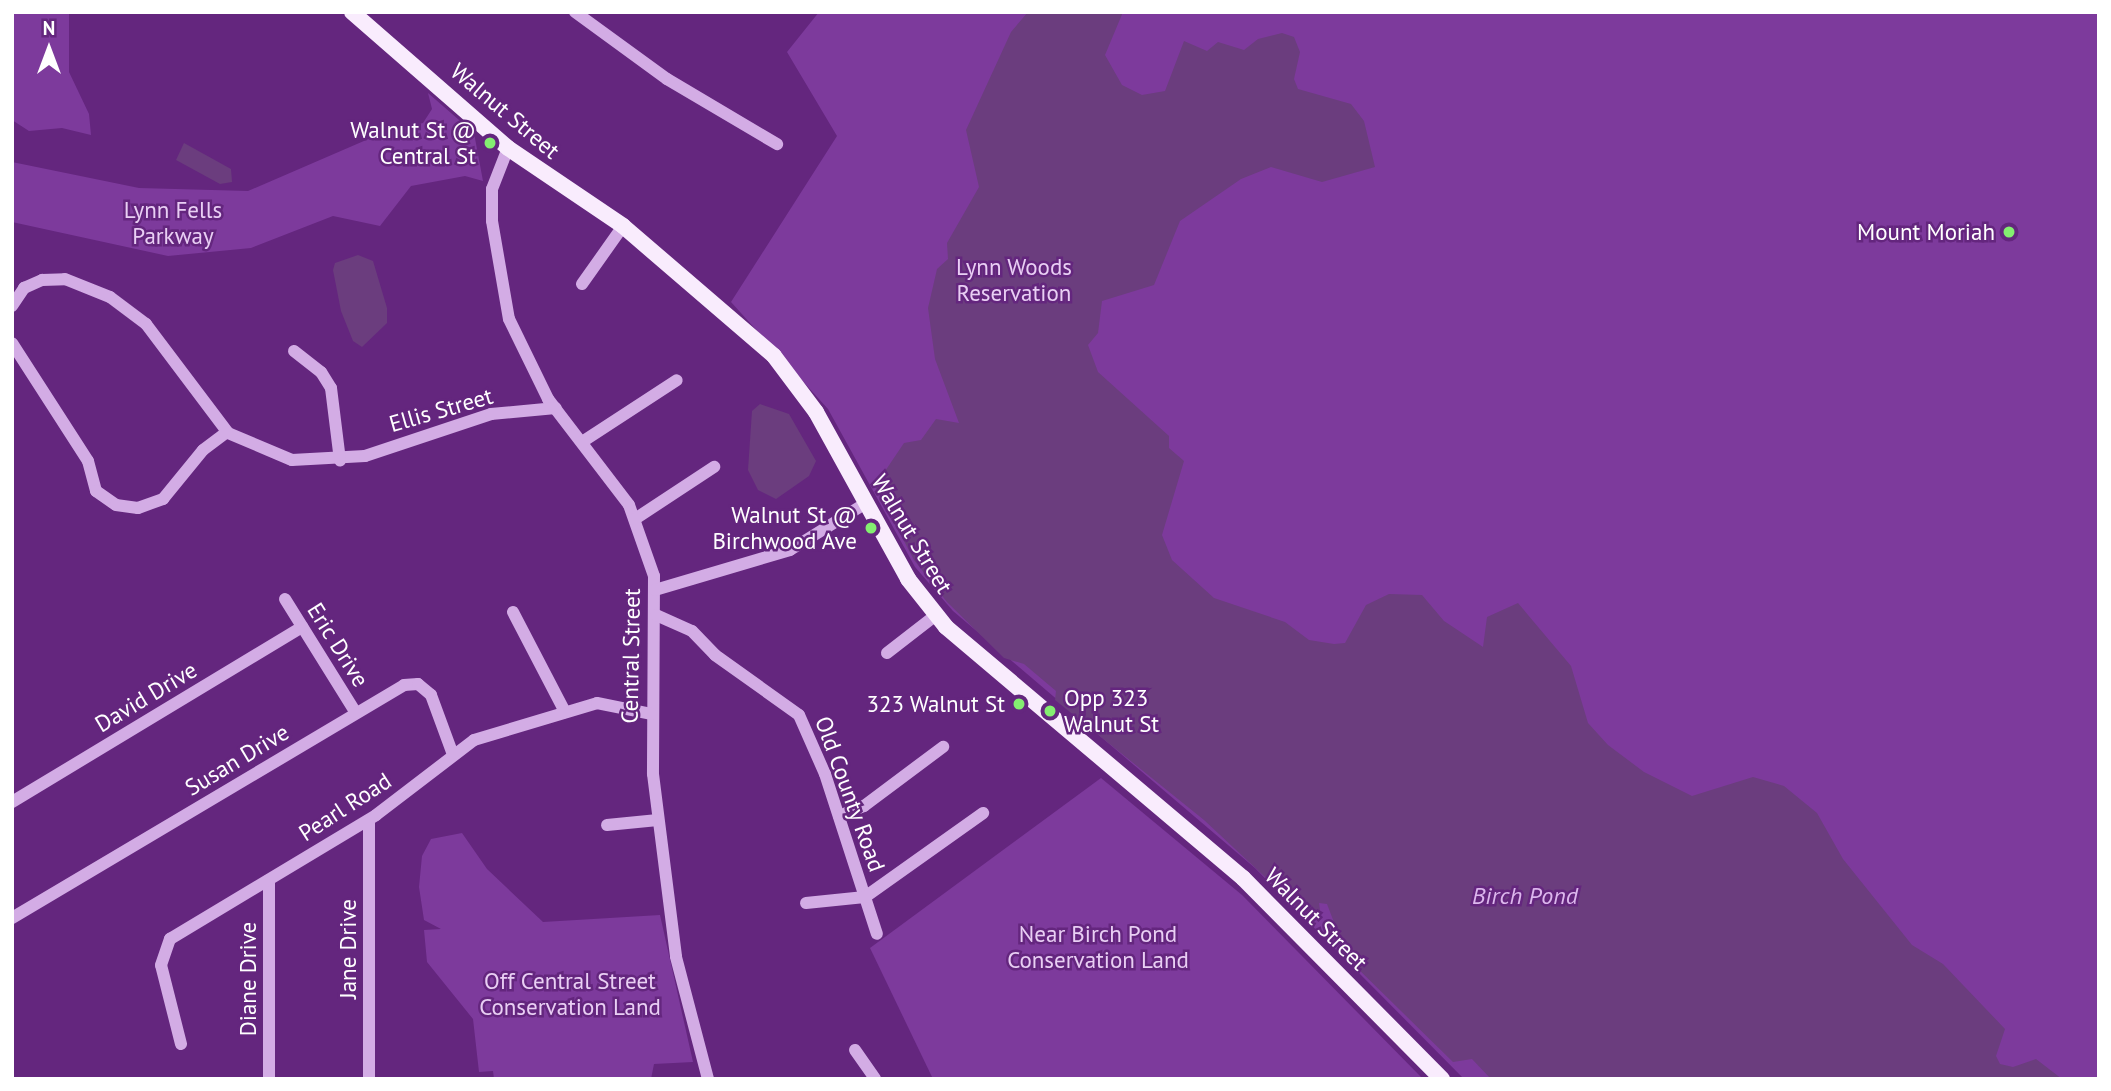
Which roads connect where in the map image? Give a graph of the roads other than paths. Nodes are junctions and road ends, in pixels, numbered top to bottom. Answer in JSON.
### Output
{"nodes":[{"id":1,"x":352,"y":12,"type":"edge"},
{"id":2,"x":575,"y":12,"type":"edge"},
{"id":3,"x":777,"y":144,"type":"dead end"},
{"id":4,"x":508,"y":148,"type":"junction"},
{"id":5,"x":623,"y":226,"type":"junction"},
{"id":6,"x":582,"y":284,"type":"dead end"},
{"id":7,"x":12,"y":306,"type":"edge"},
{"id":8,"x":12,"y":343,"type":"edge"},
{"id":9,"x":294,"y":351,"type":"dead end"},
{"id":10,"x":677,"y":380,"type":"dead end"},
{"id":11,"x":556,"y":408,"type":"junction"},
{"id":12,"x":227,"y":432,"type":"junction"},
{"id":13,"x":582,"y":442,"type":"junction"},
{"id":14,"x":340,"y":460,"type":"junction"},
{"id":15,"x":714,"y":467,"type":"dead end"},
{"id":16,"x":866,"y":503,"type":"junction"},
{"id":17,"x":635,"y":519,"type":"junction"},
{"id":18,"x":655,"y":590,"type":"junction"},
{"id":19,"x":285,"y":599,"type":"dead end"},
{"id":20,"x":513,"y":611,"type":"dead end"},
{"id":21,"x":656,"y":615,"type":"junction"},
{"id":22,"x":936,"y":615,"type":"junction"},
{"id":23,"x":302,"y":627,"type":"junction"},
{"id":24,"x":887,"y":653,"type":"dead end"},
{"id":25,"x":565,"y":712,"type":"junction"},
{"id":26,"x":356,"y":713,"type":"junction"},
{"id":27,"x":651,"y":714,"type":"junction"},
{"id":28,"x":943,"y":747,"type":"dead end"},
{"id":29,"x":452,"y":752,"type":"junction"},
{"id":30,"x":12,"y":802,"type":"edge"},
{"id":31,"x":983,"y":813,"type":"dead end"},
{"id":32,"x":839,"y":816,"type":"junction"},
{"id":33,"x":369,"y":820,"type":"junction"},
{"id":34,"x":658,"y":820,"type":"junction"},
{"id":35,"x":607,"y":825,"type":"dead end"},
{"id":36,"x":269,"y":880,"type":"junction"},
{"id":37,"x":865,"y":897,"type":"junction"},
{"id":38,"x":806,"y":903,"type":"dead end"},
{"id":39,"x":12,"y":918,"type":"edge"},
{"id":40,"x":877,"y":934,"type":"dead end"},
{"id":41,"x":181,"y":1044,"type":"dead end"},
{"id":42,"x":855,"y":1050,"type":"dead end"},
{"id":43,"x":269,"y":1079,"type":"edge"},
{"id":44,"x":369,"y":1079,"type":"edge"},
{"id":45,"x":708,"y":1079,"type":"edge"},
{"id":46,"x":875,"y":1079,"type":"edge"},
{"id":47,"x":1442,"y":1079,"type":"edge"}],
"edges":[{"from":1,"to":4,"type":"main road","name":"Walnut Street"},
{"from":2,"to":3,"type":"street"},
{"from":4,"to":5,"type":"main road","name":"Walnut Street"},
{"from":4,"to":11,"type":"street","name":"Central Street"},
{"from":5,"to":6,"type":"street"},
{"from":5,"to":16,"type":"main road","name":"Walnut Street"},
{"from":7,"to":12,"type":"street"},
{"from":8,"to":12,"type":"street"},
{"from":9,"to":14,"type":"street"},
{"from":10,"to":13,"type":"street"},
{"from":11,"to":13,"type":"street","name":"Central Street"},
{"from":11,"to":14,"type":"street","name":"Ellis Street"},
{"from":12,"to":14,"type":"street","name":"Ellis Street"},
{"from":13,"to":17,"type":"street","name":"Central Street"},
{"from":15,"to":17,"type":"street"},
{"from":16,"to":18,"type":"street"},
{"from":16,"to":22,"type":"main road","name":"Walnut Street"},
{"from":17,"to":18,"type":"street","name":"Central Street"},
{"from":18,"to":21,"type":"street","name":"Central Street"},
{"from":19,"to":23,"type":"street","name":"Eric Drive"},
{"from":20,"to":25,"type":"street"},
{"from":21,"to":27,"type":"street","name":"Central Street"},
{"from":21,"to":32,"type":"street","name":"Old County Road"},
{"from":22,"to":24,"type":"street"},
{"from":22,"to":47,"type":"main road","name":"Walnut Street"},
{"from":23,"to":26,"type":"street","name":"Eric Drive"},
{"from":23,"to":30,"type":"street","name":"David Drive"},
{"from":25,"to":27,"type":"street","name":"Pearl Road"},
{"from":25,"to":29,"type":"street","name":"Pearl Road"},
{"from":26,"to":29,"type":"street","name":"Susan Drive"},
{"from":26,"to":39,"type":"street","name":"Susan Drive"},
{"from":27,"to":34,"type":"street","name":"Central Street"},
{"from":28,"to":32,"type":"street"},
{"from":29,"to":33,"type":"street","name":"Pearl Road"},
{"from":31,"to":37,"type":"street"},
{"from":32,"to":37,"type":"street","name":"Old County Road"},
{"from":33,"to":36,"type":"street","name":"Pearl Road"},
{"from":33,"to":44,"type":"street","name":"Jane Drive"},
{"from":34,"to":35,"type":"street"},
{"from":34,"to":45,"type":"street","name":"Central Street"},
{"from":36,"to":41,"type":"street","name":"Pearl Road"},
{"from":36,"to":43,"type":"street","name":"Diane Drive"},
{"from":37,"to":38,"type":"street"},
{"from":37,"to":40,"type":"street","name":"Old County Road"},
{"from":42,"to":46,"type":"street"}]}
